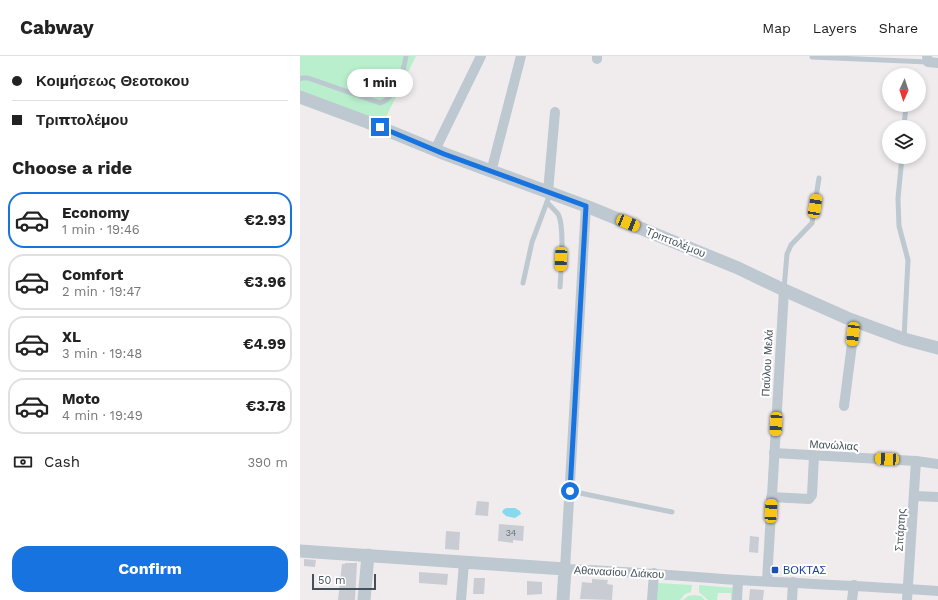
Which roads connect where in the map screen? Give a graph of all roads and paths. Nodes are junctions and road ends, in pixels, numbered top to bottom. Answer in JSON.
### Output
{"nodes":[{"id":1,"x":406,"y":56,"type":"edge"},
{"id":2,"x":481,"y":56,"type":"edge"},
{"id":3,"x":521,"y":56,"type":"edge"},
{"id":4,"x":812,"y":57,"type":"edge"},
{"id":5,"x":860,"y":58,"type":"edge"},
{"id":6,"x":931,"y":60,"type":"edge"},
{"id":7,"x":300,"y":79,"type":"edge"},
{"id":8,"x":300,"y":97,"type":"edge"},
{"id":9,"x":555,"y":112,"type":"dead end"},
{"id":10,"x":435,"y":150,"type":"junction"},
{"id":11,"x":901,"y":164,"type":"edge"},
{"id":12,"x":490,"y":172,"type":"junction"},
{"id":13,"x":819,"y":178,"type":"dead end"},
{"id":14,"x":548,"y":196,"type":"junction"},
{"id":15,"x":586,"y":206,"type":"junction"},
{"id":16,"x":523,"y":283,"type":"dead end"},
{"id":17,"x":560,"y":287,"type":"dead end"},
{"id":18,"x":784,"y":290,"type":"junction"},
{"id":19,"x":855,"y":321,"type":"junction"},
{"id":20,"x":904,"y":339,"type":"junction"},
{"id":21,"x":938,"y":348,"type":"edge"},
{"id":22,"x":844,"y":406,"type":"dead end"},
{"id":23,"x":774,"y":453,"type":"junction"},
{"id":24,"x":814,"y":456,"type":"junction"},
{"id":25,"x":916,"y":461,"type":"junction"},
{"id":26,"x":938,"y":464,"type":"edge"},
{"id":27,"x":570,"y":491,"type":"junction"},
{"id":28,"x":914,"y":496,"type":"junction"},
{"id":29,"x":771,"y":497,"type":"junction"},
{"id":30,"x":938,"y":497,"type":"edge"},
{"id":31,"x":672,"y":512,"type":"dead end"},
{"id":32,"x":300,"y":551,"type":"edge"},
{"id":33,"x":368,"y":555,"type":"junction"},
{"id":34,"x":464,"y":563,"type":"junction"},
{"id":35,"x":565,"y":569,"type":"junction"},
{"id":36,"x":654,"y":573,"type":"junction"},
{"id":37,"x":738,"y":580,"type":"junction"},
{"id":38,"x":767,"y":581,"type":"junction"},
{"id":39,"x":793,"y":582,"type":"junction"},
{"id":40,"x":854,"y":585,"type":"junction"},
{"id":41,"x":908,"y":589,"type":"junction"},
{"id":42,"x":938,"y":591,"type":"edge"},
{"id":43,"x":364,"y":600,"type":"edge"},
{"id":44,"x":461,"y":600,"type":"edge"},
{"id":45,"x":563,"y":600,"type":"edge"},
{"id":46,"x":652,"y":600,"type":"edge"},
{"id":47,"x":736,"y":600,"type":"edge"},
{"id":48,"x":792,"y":600,"type":"edge"},
{"id":49,"x":852,"y":600,"type":"edge"},
{"id":50,"x":907,"y":600,"type":"edge"}],
"edges":[{"from":1,"to":7,"type":"lane"},
{"from":2,"to":10,"type":"street"},
{"from":3,"to":12,"type":"street"},
{"from":4,"to":5,"type":"lane"},
{"from":5,"to":6,"type":"lane"},
{"from":8,"to":10,"type":"street","name":"Τριπτολέμου"},
{"from":9,"to":14,"type":"street"},
{"from":10,"to":12,"type":"street","name":"Τριπτολέμου"},
{"from":11,"to":20,"type":"lane"},
{"from":12,"to":14,"type":"street","name":"Τριπτολέμου"},
{"from":13,"to":18,"type":"lane"},
{"from":14,"to":15,"type":"street","name":"Τριπτολέμου"},
{"from":14,"to":16,"type":"lane"},
{"from":14,"to":17,"type":"lane"},
{"from":15,"to":18,"type":"street","name":"Τριπτολέμου"},
{"from":15,"to":27,"type":"street"},
{"from":18,"to":19,"type":"street","name":"Τριπτολέμου"},
{"from":18,"to":23,"type":"street","name":"Παύλου Μελά"},
{"from":19,"to":20,"type":"street","name":"Τριπτολέμου"},
{"from":19,"to":22,"type":"street"},
{"from":20,"to":21,"type":"street","name":"Τριπτολέμου"},
{"from":23,"to":24,"type":"street","name":"Μανώλιας"},
{"from":23,"to":29,"type":"street","name":"Παύλου Μελά"},
{"from":24,"to":25,"type":"street","name":"Μανώλιας"},
{"from":24,"to":29,"type":"street"},
{"from":25,"to":26,"type":"street","name":"Μανώλιας"},
{"from":25,"to":28,"type":"street","name":"Σπάρτης"},
{"from":27,"to":31,"type":"lane"},
{"from":27,"to":35,"type":"street"},
{"from":28,"to":30,"type":"street"},
{"from":28,"to":41,"type":"street","name":"Σπάρτης"},
{"from":29,"to":38,"type":"street","name":"Παύλου Μελά"},
{"from":32,"to":33,"type":"street","name":"Αθανασίου Διάκου"},
{"from":33,"to":34,"type":"street","name":"Αθανασίου Διάκου"},
{"from":33,"to":43,"type":"street"},
{"from":34,"to":35,"type":"street","name":"Αθανασίου Διάκου"},
{"from":34,"to":44,"type":"street"},
{"from":35,"to":36,"type":"street","name":"Αθανασίου Διάκου"},
{"from":35,"to":45,"type":"street"},
{"from":36,"to":37,"type":"street","name":"Αθανασίου Διάκου"},
{"from":36,"to":46,"type":"street"},
{"from":37,"to":38,"type":"street","name":"Αθανασίου Διάκου"},
{"from":37,"to":47,"type":"street"},
{"from":38,"to":39,"type":"street","name":"Αθανασίου Διάκου"},
{"from":39,"to":40,"type":"street","name":"Αθανασίου Διάκου"},
{"from":39,"to":48,"type":"street"},
{"from":40,"to":41,"type":"street","name":"Αθανασίου Διάκου"},
{"from":40,"to":49,"type":"street"},
{"from":41,"to":42,"type":"street","name":"Αθανασίου Διάκου"},
{"from":41,"to":50,"type":"street","name":"Σπάρτης"}]}
